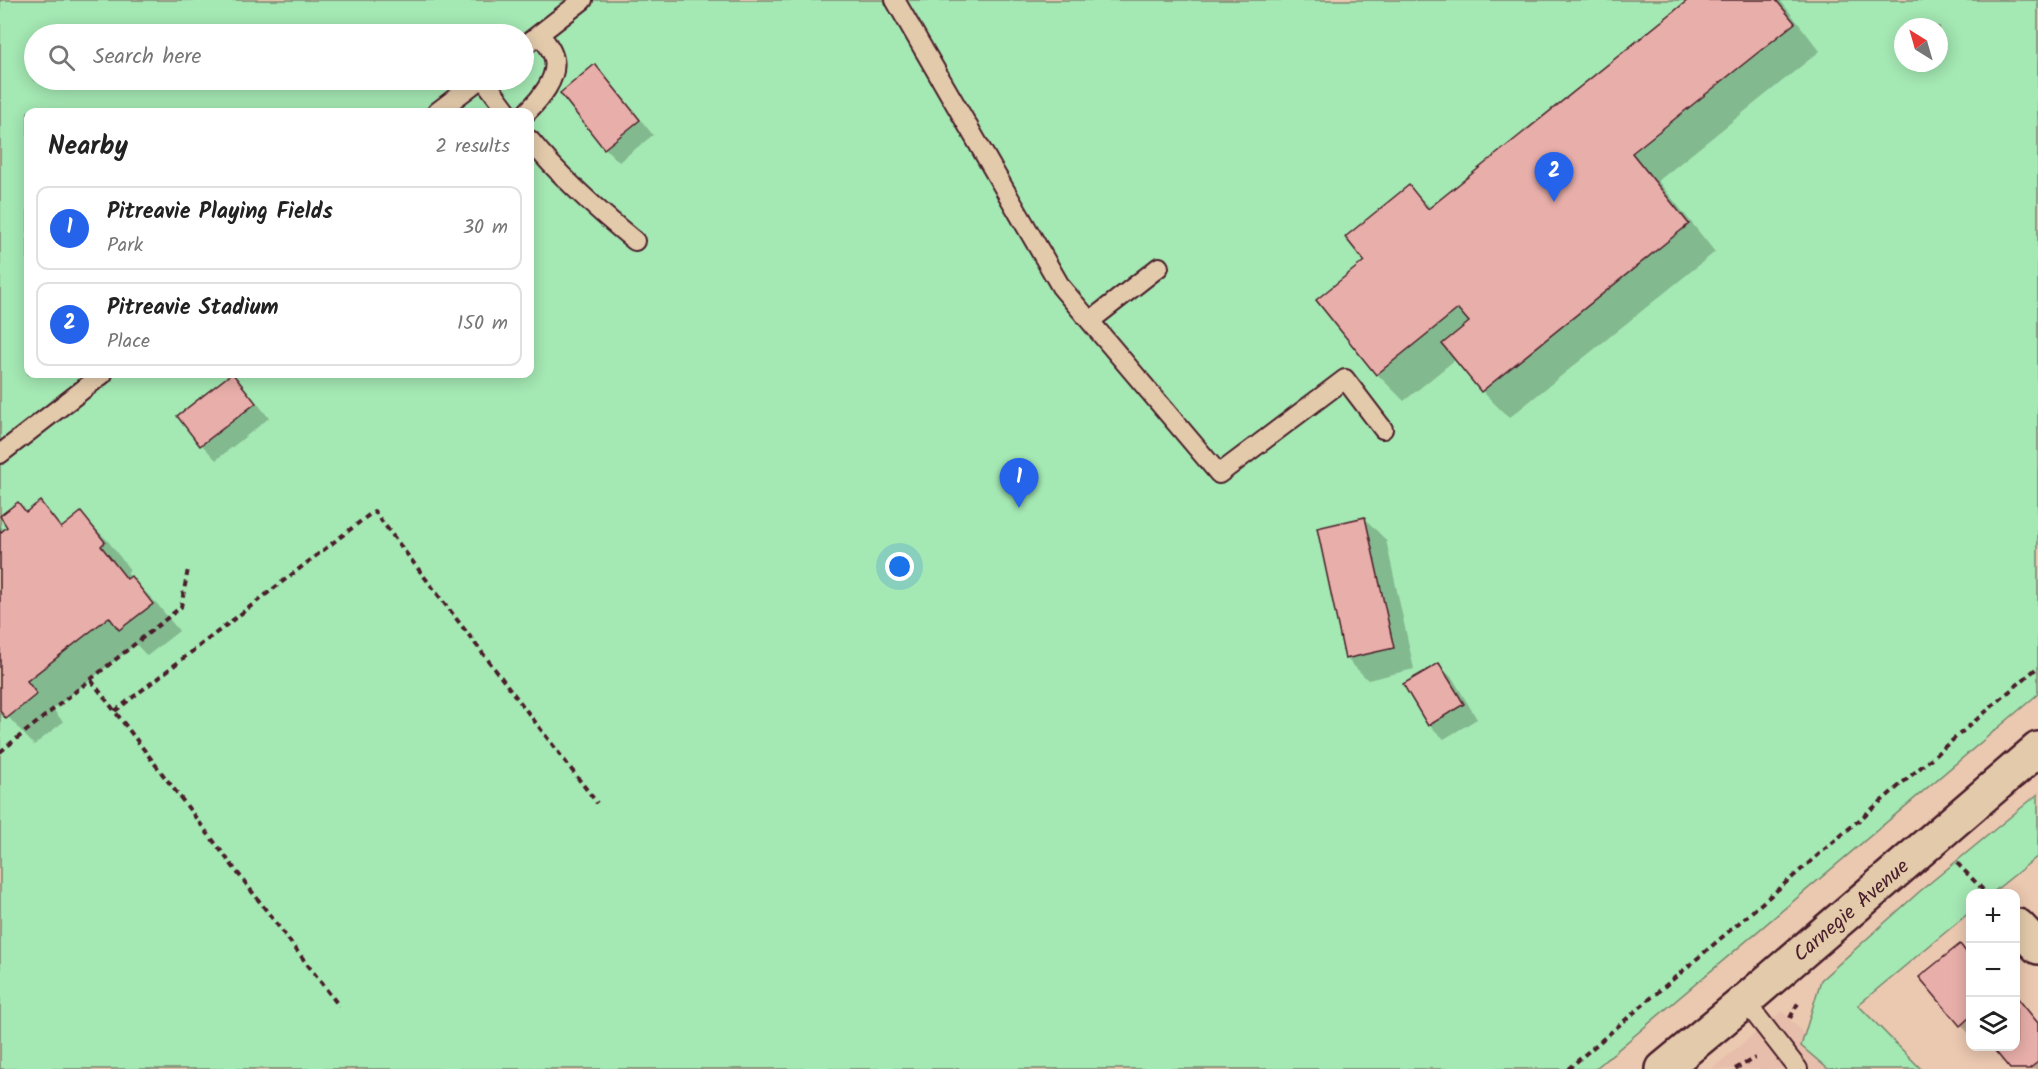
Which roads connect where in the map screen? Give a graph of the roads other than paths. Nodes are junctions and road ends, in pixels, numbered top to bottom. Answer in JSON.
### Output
{"nodes":[{"id":1,"x":583,"y":0,"type":"edge"},
{"id":2,"x":895,"y":0,"type":"edge"},
{"id":3,"x":539,"y":34,"type":"junction"},
{"id":4,"x":534,"y":38,"type":"edge"},
{"id":5,"x":468,"y":90,"type":"edge"},
{"id":6,"x":490,"y":90,"type":"edge"},
{"id":7,"x":443,"y":108,"type":"edge"},
{"id":8,"x":505,"y":108,"type":"edge"},
{"id":9,"x":531,"y":108,"type":"edge"},
{"id":10,"x":534,"y":145,"type":"edge"},
{"id":11,"x":635,"y":241,"type":"dead end"},
{"id":12,"x":1159,"y":267,"type":"dead end"},
{"id":13,"x":1090,"y":321,"type":"junction"},
{"id":14,"x":98,"y":378,"type":"edge"},
{"id":15,"x":1383,"y":429,"type":"dead end"},
{"id":16,"x":0,"y":454,"type":"edge"},
{"id":17,"x":2038,"y":749,"type":"edge"},
{"id":18,"x":1745,"y":1001,"type":"junction"},
{"id":19,"x":1663,"y":1069,"type":"edge"},
{"id":20,"x":1798,"y":1069,"type":"edge"}],
"edges":[{"from":1,"to":3,"type":"lane"},
{"from":2,"to":13,"type":"lane"},
{"from":3,"to":4,"type":"lane"},
{"from":3,"to":9,"type":"lane"},
{"from":5,"to":7,"type":"lane"},
{"from":6,"to":8,"type":"lane"},
{"from":10,"to":11,"type":"lane"},
{"from":12,"to":13,"type":"lane"},
{"from":13,"to":15,"type":"lane"},
{"from":14,"to":16,"type":"lane"},
{"from":17,"to":18,"type":"street","name":"Carnegie Avenue"},
{"from":18,"to":19,"type":"street","name":"Carnegie Avenue"},
{"from":18,"to":20,"type":"lane"}]}
